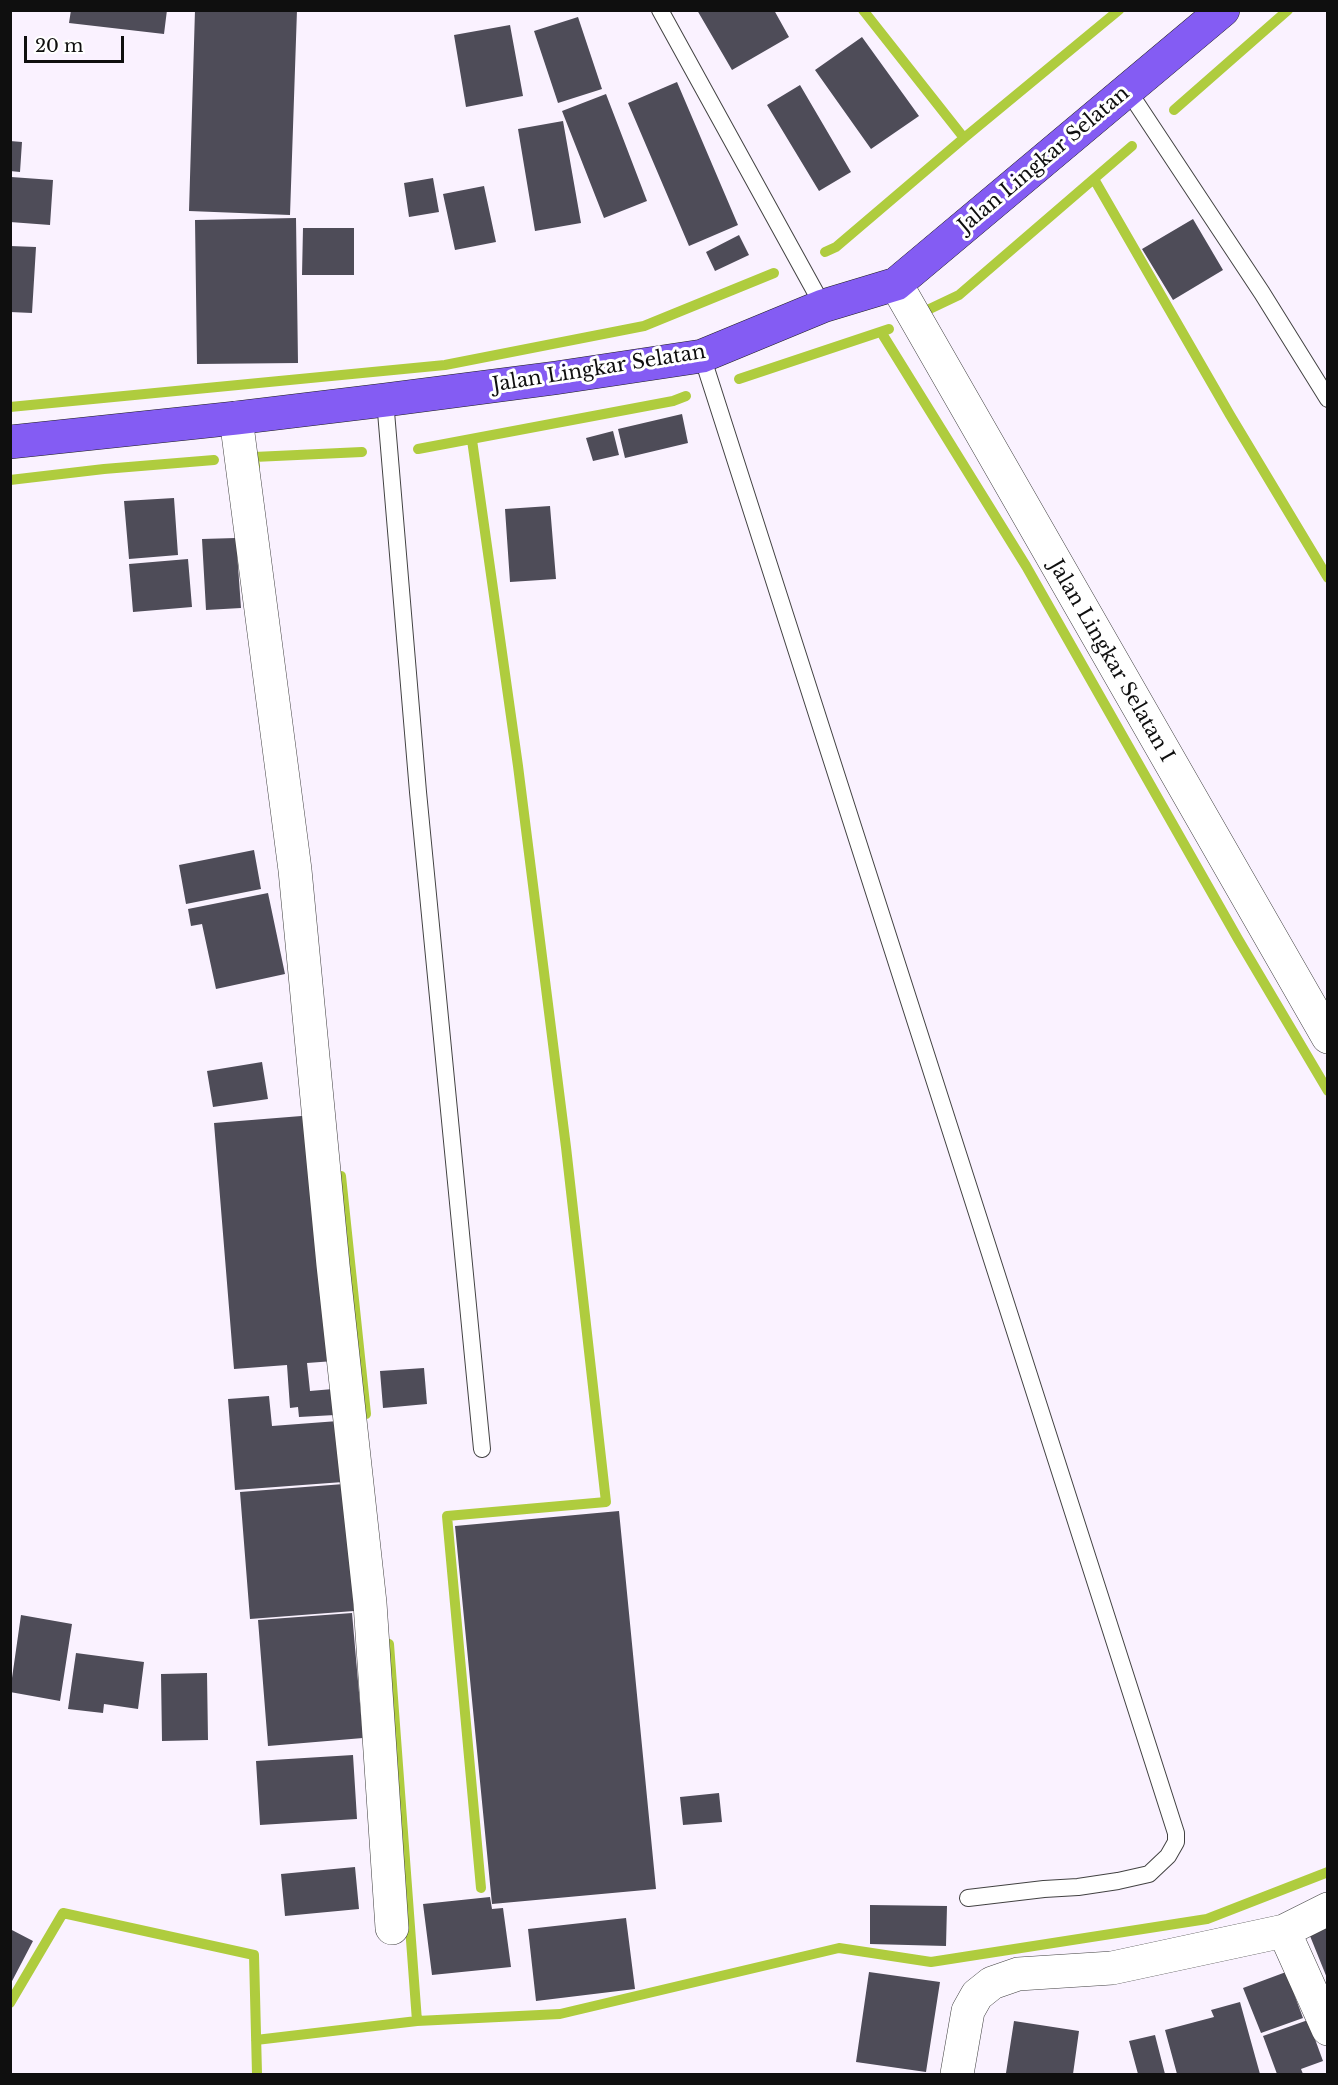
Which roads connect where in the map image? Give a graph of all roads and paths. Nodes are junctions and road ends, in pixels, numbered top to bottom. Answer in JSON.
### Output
{"nodes":[{"id":1,"x":660,"y":10,"type":"edge"},
{"id":2,"x":1223,"y":10,"type":"edge"},
{"id":3,"x":1127,"y":89,"type":"junction"},
{"id":4,"x":896,"y":284,"type":"junction"},
{"id":5,"x":823,"y":306,"type":"junction"},
{"id":6,"x":702,"y":356,"type":"junction"},
{"id":7,"x":1328,"y":399,"type":"edge"},
{"id":8,"x":385,"y":400,"type":"junction"},
{"id":9,"x":236,"y":418,"type":"junction"},
{"id":10,"x":10,"y":442,"type":"edge"},
{"id":11,"x":1328,"y":1037,"type":"edge"},
{"id":12,"x":482,"y":1449,"type":"dead end"},
{"id":13,"x":969,"y":1898,"type":"dead end"},
{"id":14,"x":1328,"y":1909,"type":"edge"},
{"id":15,"x":392,"y":1928,"type":"dead end"},
{"id":16,"x":1284,"y":1931,"type":"junction"},
{"id":17,"x":1328,"y":2029,"type":"edge"},
{"id":18,"x":957,"y":2074,"type":"edge"}],
"edges":[{"from":1,"to":5,"type":"lane"},
{"from":2,"to":3,"type":"highway","name":"Jalan Lingkar Selatan"},
{"from":3,"to":4,"type":"highway","name":"Jalan Lingkar Selatan"},
{"from":3,"to":7,"type":"lane"},
{"from":4,"to":5,"type":"highway","name":"Jalan Lingkar Selatan"},
{"from":4,"to":11,"type":"street","name":"Jalan Lingkar Selatan I"},
{"from":5,"to":6,"type":"highway","name":"Jalan Lingkar Selatan"},
{"from":6,"to":8,"type":"highway","name":"Jalan Lingkar Selatan"},
{"from":6,"to":13,"type":"lane"},
{"from":8,"to":9,"type":"highway","name":"Jalan Lingkar Selatan"},
{"from":8,"to":12,"type":"lane"},
{"from":9,"to":10,"type":"highway","name":"Jalan Lingkar Selatan"},
{"from":9,"to":15,"type":"street"},
{"from":14,"to":16,"type":"street"},
{"from":16,"to":17,"type":"street"},
{"from":16,"to":18,"type":"street"}]}
